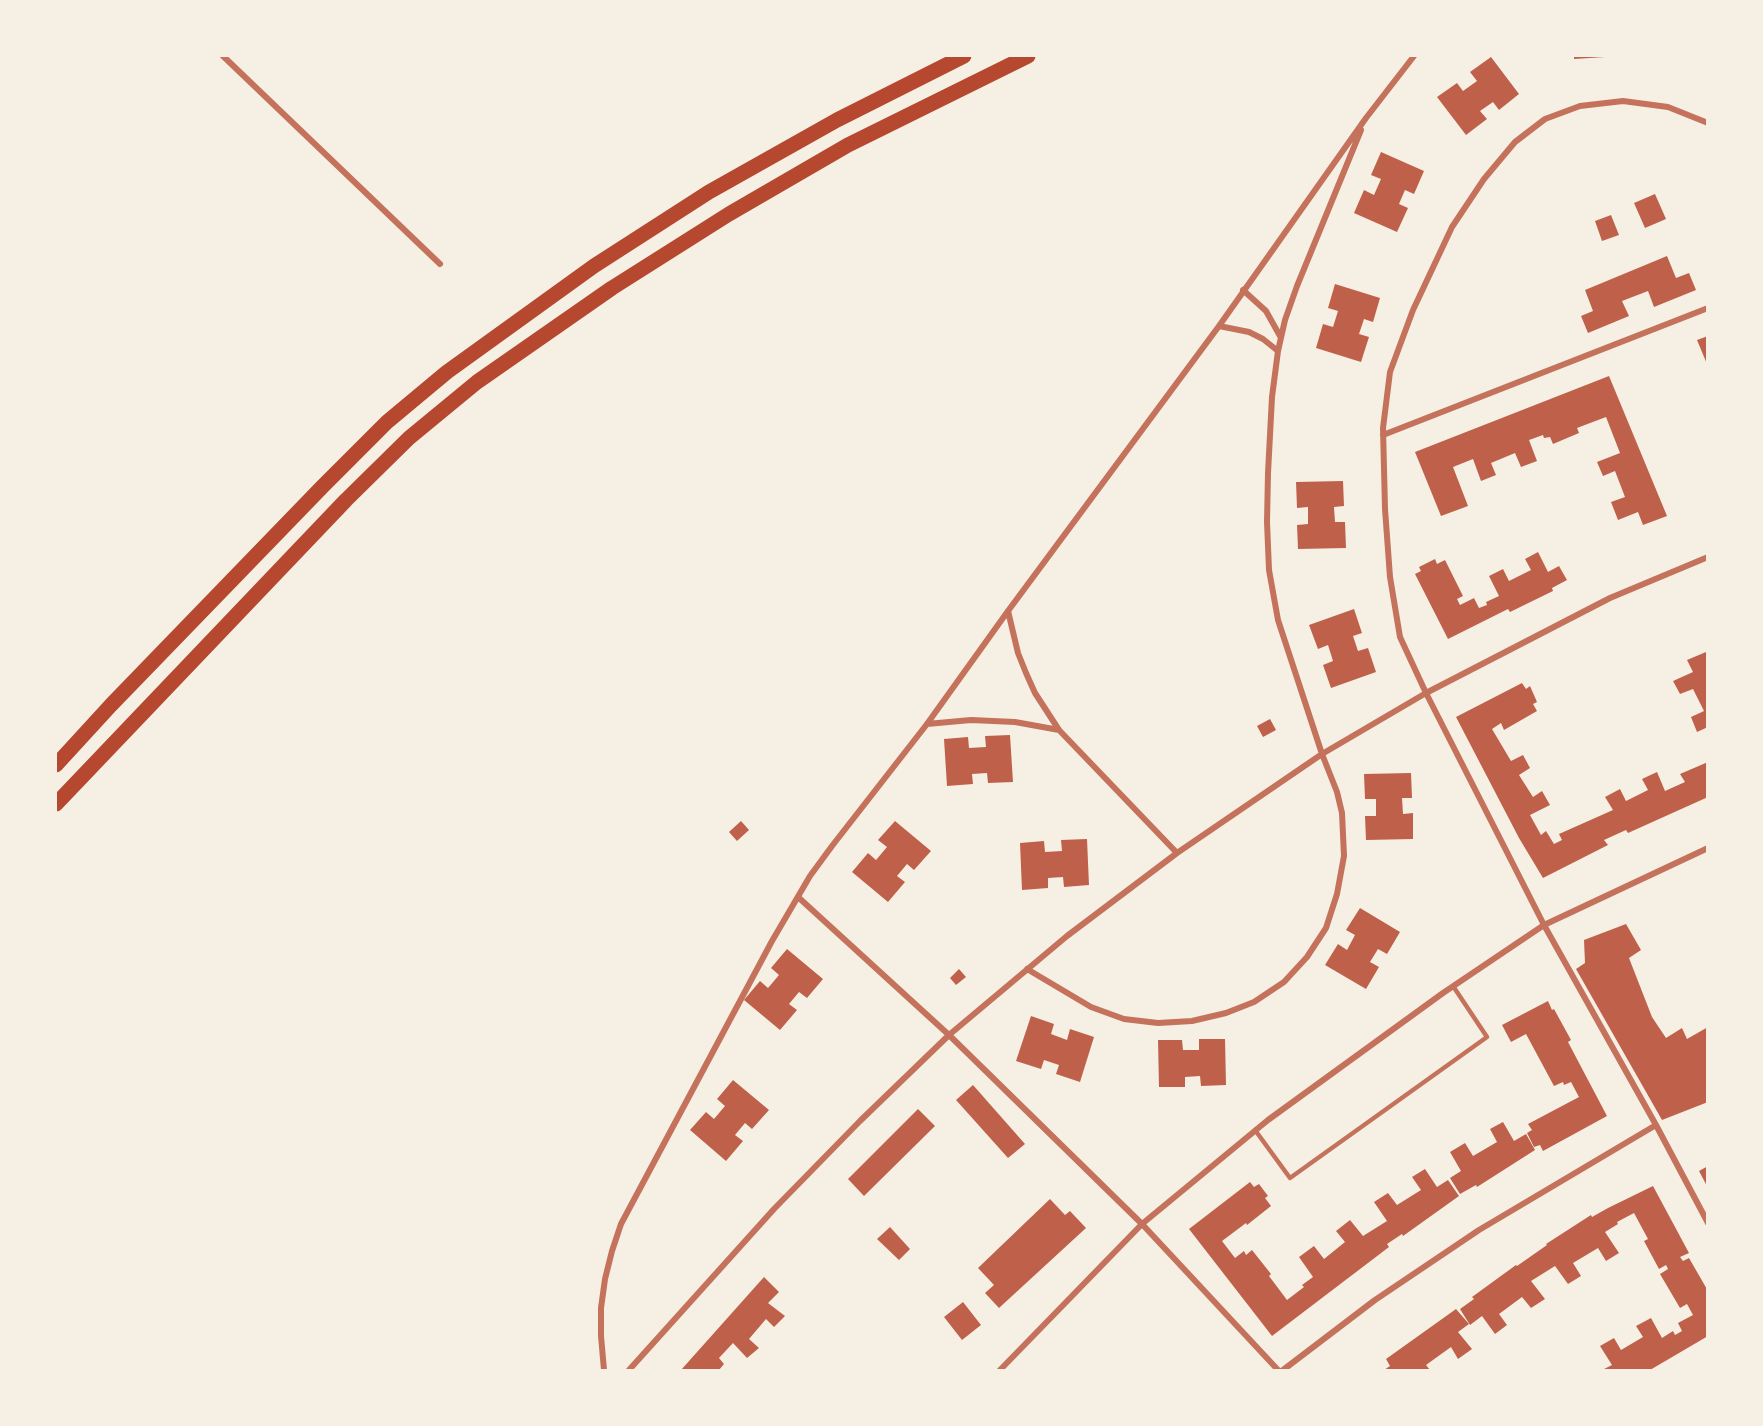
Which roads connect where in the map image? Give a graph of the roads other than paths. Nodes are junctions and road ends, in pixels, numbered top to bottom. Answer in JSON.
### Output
{"nodes":[{"id":1,"x":223,"y":56,"type":"edge"},
{"id":2,"x":964,"y":56,"type":"edge"},
{"id":3,"x":1028,"y":56,"type":"edge"},
{"id":4,"x":1414,"y":56,"type":"edge"},
{"id":5,"x":1366,"y":118,"type":"junction"},
{"id":6,"x":1707,"y":123,"type":"edge"},
{"id":7,"x":440,"y":264,"type":"dead end"},
{"id":8,"x":1243,"y":290,"type":"junction"},
{"id":9,"x":1707,"y":308,"type":"edge"},
{"id":10,"x":1219,"y":326,"type":"junction"},
{"id":11,"x":1281,"y":337,"type":"junction"},
{"id":12,"x":1278,"y":351,"type":"junction"},
{"id":13,"x":1383,"y":435,"type":"junction"},
{"id":14,"x":1707,"y":557,"type":"edge"},
{"id":15,"x":1008,"y":611,"type":"junction"},
{"id":16,"x":1426,"y":693,"type":"junction"},
{"id":17,"x":927,"y":724,"type":"junction"},
{"id":18,"x":1059,"y":730,"type":"junction"},
{"id":19,"x":1322,"y":754,"type":"junction"},
{"id":20,"x":56,"y":765,"type":"edge"},
{"id":21,"x":56,"y":804,"type":"edge"},
{"id":22,"x":1707,"y":848,"type":"edge"},
{"id":23,"x":1177,"y":853,"type":"junction"},
{"id":24,"x":798,"y":897,"type":"junction"},
{"id":25,"x":1545,"y":925,"type":"junction"},
{"id":26,"x":1027,"y":969,"type":"junction"},
{"id":27,"x":1453,"y":986,"type":"junction"},
{"id":28,"x":949,"y":1035,"type":"junction"},
{"id":29,"x":1656,"y":1125,"type":"junction"},
{"id":30,"x":1255,"y":1130,"type":"junction"},
{"id":31,"x":1707,"y":1223,"type":"edge"},
{"id":32,"x":1142,"y":1224,"type":"junction"},
{"id":33,"x":604,"y":1371,"type":"edge"},
{"id":34,"x":629,"y":1371,"type":"edge"},
{"id":35,"x":1000,"y":1371,"type":"edge"},
{"id":36,"x":1278,"y":1371,"type":"edge"},
{"id":37,"x":1283,"y":1371,"type":"edge"}],
"edges":[{"from":1,"to":7,"type":"street"},
{"from":2,"to":20,"type":"highway"},
{"from":3,"to":21,"type":"highway"},
{"from":4,"to":5,"type":"street"},
{"from":5,"to":8,"type":"street"},
{"from":5,"to":11,"type":"street"},
{"from":6,"to":13,"type":"street"},
{"from":8,"to":10,"type":"street"},
{"from":8,"to":11,"type":"street"},
{"from":9,"to":13,"type":"street"},
{"from":10,"to":12,"type":"street"},
{"from":10,"to":15,"type":"street"},
{"from":11,"to":12,"type":"street"},
{"from":12,"to":19,"type":"street"},
{"from":13,"to":16,"type":"street"},
{"from":14,"to":16,"type":"street"},
{"from":15,"to":17,"type":"street"},
{"from":15,"to":18,"type":"street"},
{"from":16,"to":19,"type":"street"},
{"from":16,"to":25,"type":"street"},
{"from":17,"to":18,"type":"street"},
{"from":17,"to":24,"type":"street"},
{"from":18,"to":23,"type":"street"},
{"from":19,"to":23,"type":"street"},
{"from":19,"to":26,"type":"street"},
{"from":22,"to":25,"type":"street"},
{"from":23,"to":26,"type":"street"},
{"from":24,"to":28,"type":"street"},
{"from":24,"to":33,"type":"street"},
{"from":25,"to":27,"type":"street"},
{"from":25,"to":29,"type":"street"},
{"from":26,"to":28,"type":"street"},
{"from":27,"to":30,"type":"street"},
{"from":27,"to":30,"type":"lane"},
{"from":28,"to":32,"type":"street"},
{"from":28,"to":34,"type":"street"},
{"from":29,"to":31,"type":"street"},
{"from":29,"to":37,"type":"street"},
{"from":30,"to":32,"type":"street"},
{"from":32,"to":35,"type":"street"},
{"from":32,"to":36,"type":"street"}]}
